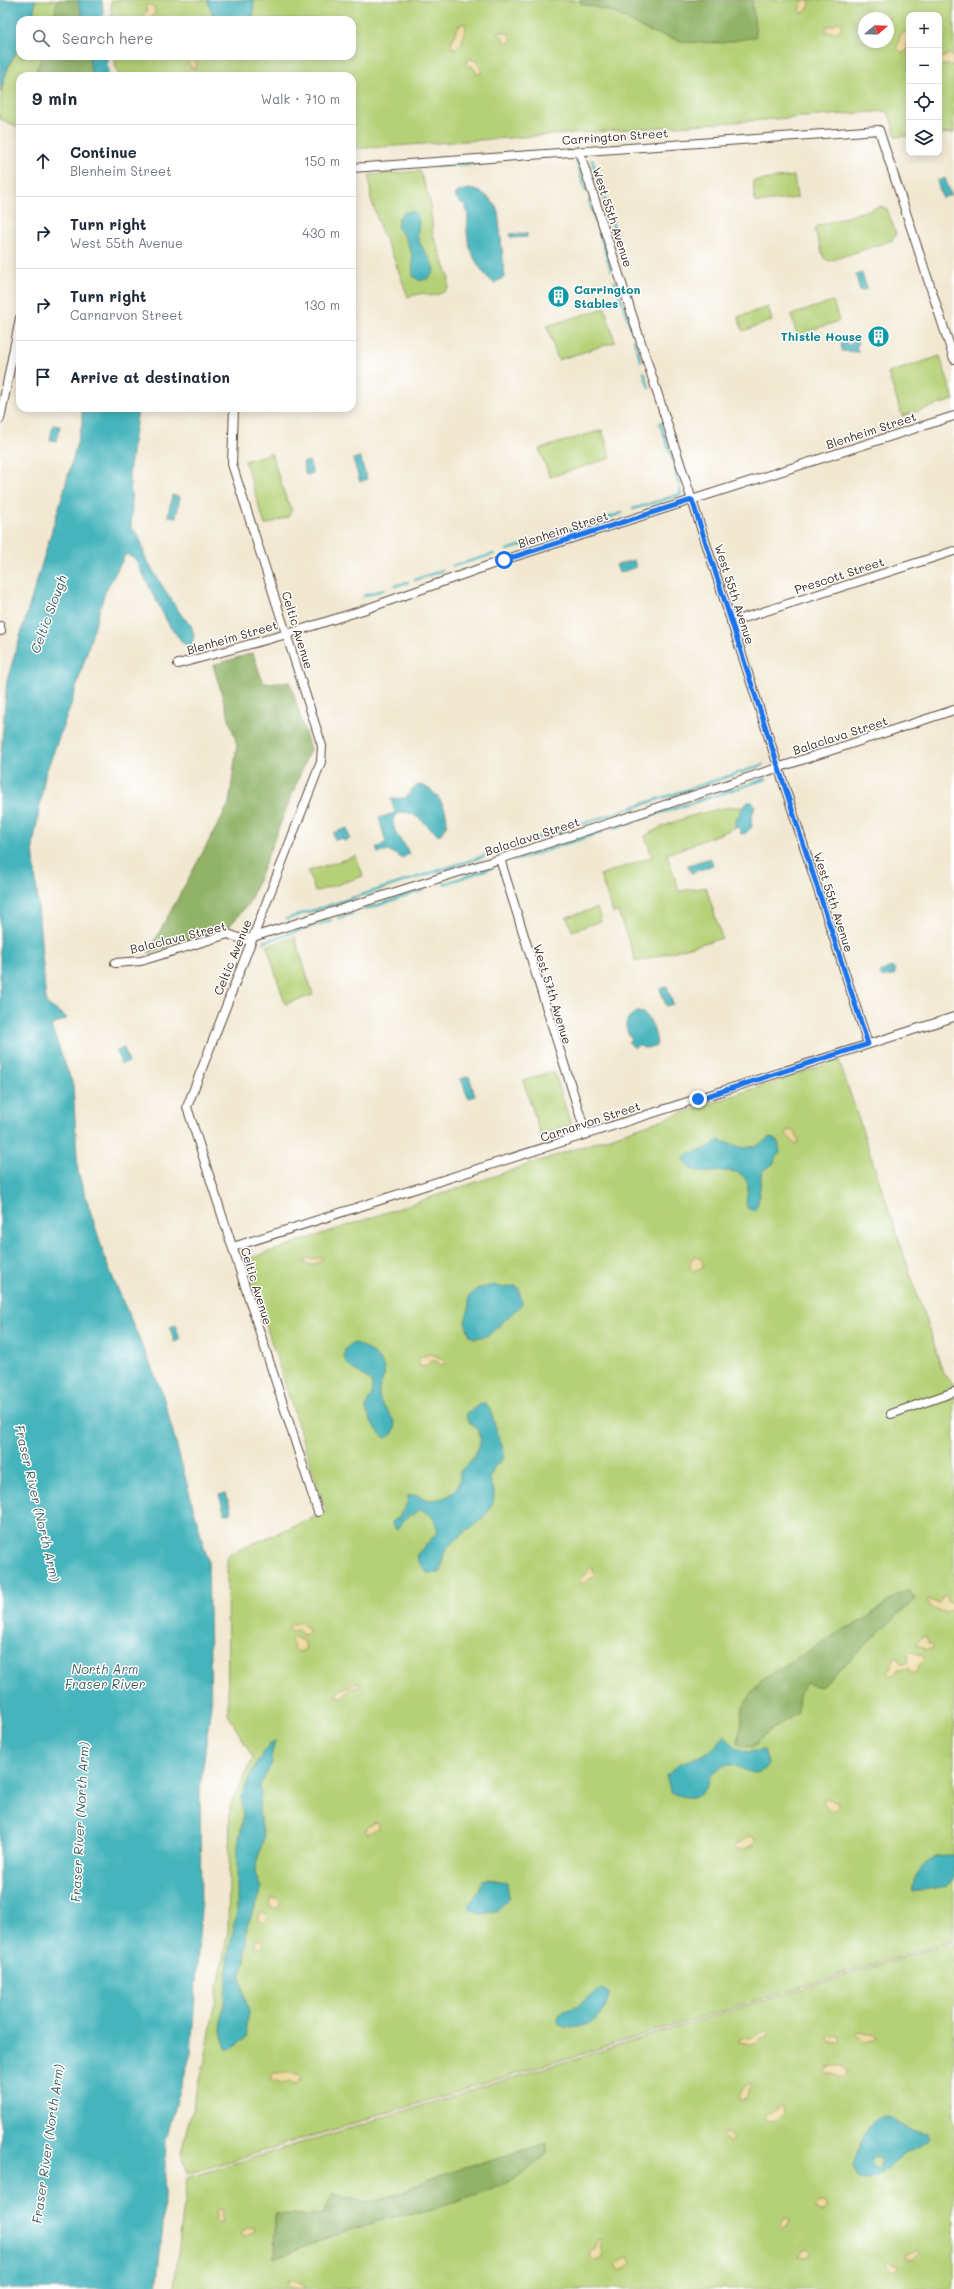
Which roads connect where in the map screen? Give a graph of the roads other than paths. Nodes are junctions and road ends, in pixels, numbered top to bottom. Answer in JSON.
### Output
{"nodes":[{"id":1,"x":579,"y":151,"type":"junction"},
{"id":2,"x":356,"y":168,"type":"edge"},
{"id":3,"x":16,"y":338,"type":"edge"},
{"id":4,"x":954,"y":359,"type":"edge"},
{"id":5,"x":234,"y":412,"type":"edge"},
{"id":6,"x":954,"y":416,"type":"edge"},
{"id":7,"x":0,"y":419,"type":"edge"},
{"id":8,"x":692,"y":500,"type":"junction"},
{"id":9,"x":954,"y":551,"type":"edge"},
{"id":10,"x":731,"y":622,"type":"junction"},
{"id":11,"x":287,"y":634,"type":"junction"},
{"id":12,"x":178,"y":664,"type":"dead end"},
{"id":13,"x":954,"y":710,"type":"edge"},
{"id":14,"x":778,"y":767,"type":"junction"},
{"id":15,"x":500,"y":859,"type":"junction"},
{"id":16,"x":253,"y":937,"type":"junction"},
{"id":17,"x":115,"y":963,"type":"dead end"},
{"id":18,"x":954,"y":1017,"type":"edge"},
{"id":19,"x":868,"y":1044,"type":"junction"},
{"id":20,"x":586,"y":1134,"type":"junction"},
{"id":21,"x":233,"y":1248,"type":"junction"},
{"id":22,"x":954,"y":1392,"type":"edge"},
{"id":23,"x":891,"y":1414,"type":"dead end"},
{"id":24,"x":318,"y":1512,"type":"dead end"}],
"edges":[{"from":1,"to":2,"type":"street","name":"Carrington Street"},
{"from":1,"to":4,"type":"street","name":"Carrington Street"},
{"from":1,"to":8,"type":"street","name":"West 55th Avenue"},
{"from":3,"to":7,"type":"street"},
{"from":5,"to":11,"type":"street","name":"Celtic Avenue"},
{"from":6,"to":8,"type":"street","name":"Blenheim Street"},
{"from":8,"to":10,"type":"street","name":"West 55th Avenue"},
{"from":8,"to":11,"type":"street","name":"Blenheim Street"},
{"from":9,"to":10,"type":"street","name":"Prescott Street"},
{"from":10,"to":14,"type":"street","name":"West 55th Avenue"},
{"from":11,"to":12,"type":"street","name":"Blenheim Street"},
{"from":11,"to":16,"type":"street","name":"Celtic Avenue"},
{"from":13,"to":14,"type":"street","name":"Balaclava Street"},
{"from":14,"to":15,"type":"street","name":"Balaclava Street"},
{"from":14,"to":19,"type":"street","name":"West 55th Avenue"},
{"from":15,"to":16,"type":"street","name":"Balaclava Street"},
{"from":15,"to":20,"type":"street","name":"West 57th Avenue"},
{"from":16,"to":17,"type":"street","name":"Balaclava Street"},
{"from":16,"to":21,"type":"street","name":"Celtic Avenue"},
{"from":18,"to":19,"type":"street","name":"Carnarvon Street"},
{"from":19,"to":20,"type":"street","name":"Carnarvon Street"},
{"from":20,"to":21,"type":"street","name":"Carnarvon Street"},
{"from":21,"to":24,"type":"street","name":"Celtic Avenue"},
{"from":22,"to":23,"type":"street"}]}
